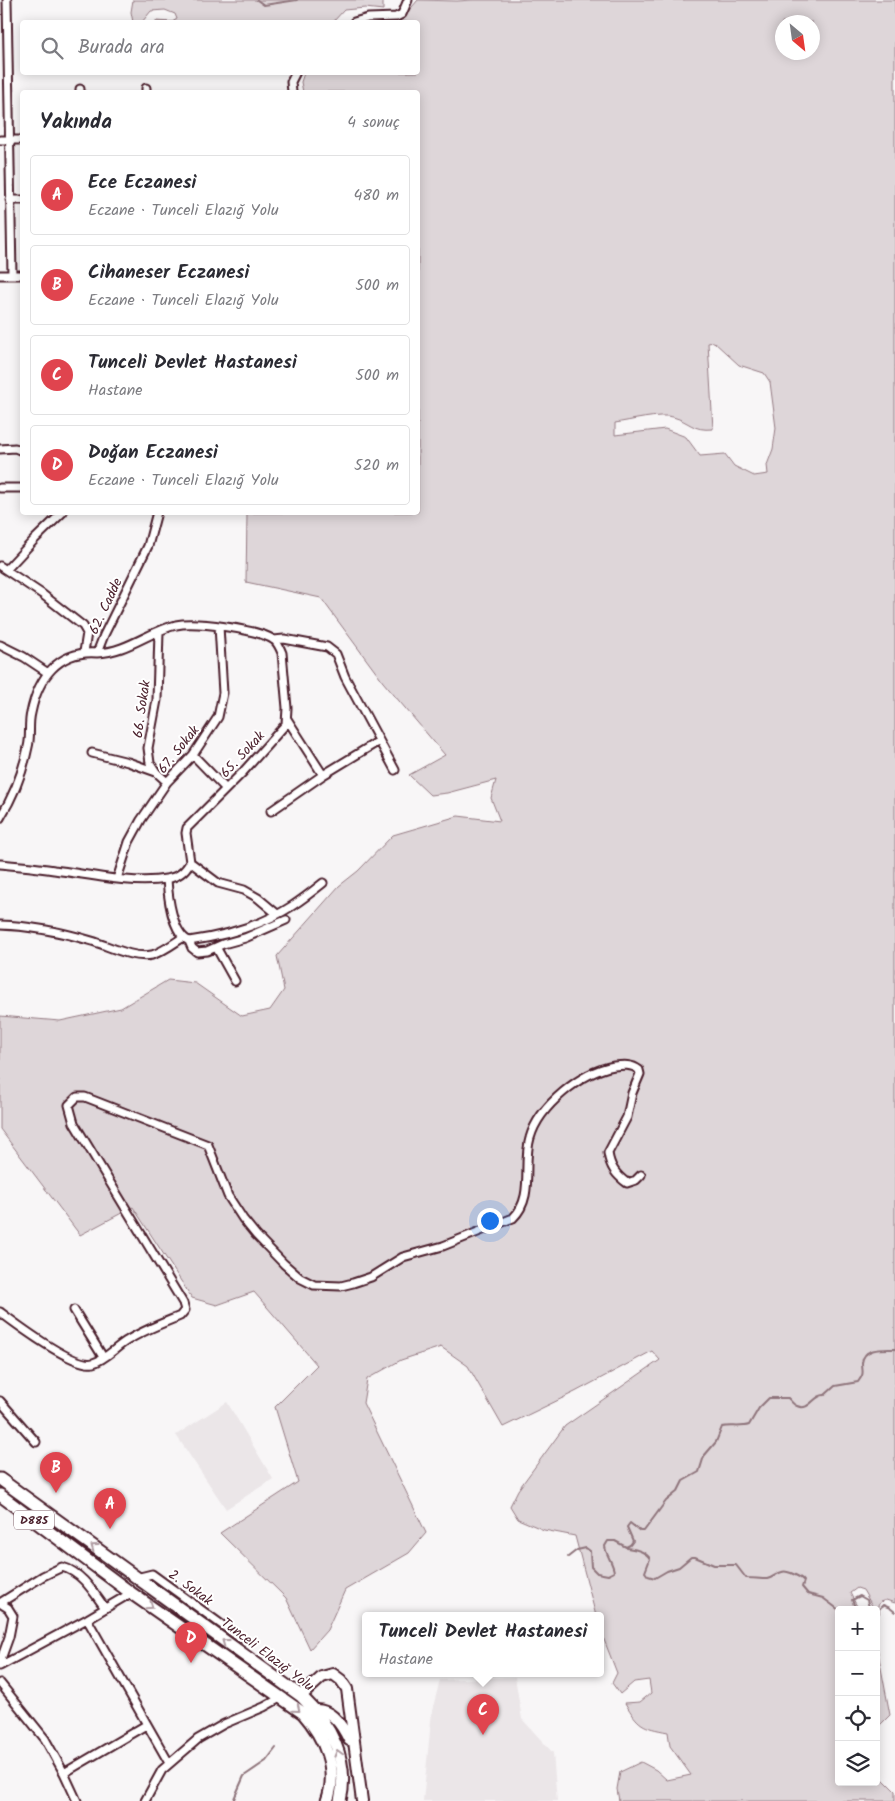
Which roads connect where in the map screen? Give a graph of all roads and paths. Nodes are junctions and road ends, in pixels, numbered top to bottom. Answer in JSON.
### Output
{"nodes":[{"id":1,"x":7,"y":0,"type":"edge"},
{"id":2,"x":408,"y":0,"type":"edge"},
{"id":3,"x":361,"y":20,"type":"edge"},
{"id":4,"x":294,"y":75,"type":"edge"},
{"id":5,"x":292,"y":90,"type":"edge"},
{"id":6,"x":0,"y":140,"type":"edge"},
{"id":7,"x":10,"y":140,"type":"junction"},
{"id":8,"x":20,"y":140,"type":"edge"},
{"id":9,"x":10,"y":200,"type":"junction"},
{"id":10,"x":20,"y":200,"type":"edge"},
{"id":11,"x":0,"y":275,"type":"edge"},
{"id":12,"x":12,"y":275,"type":"junction"},
{"id":13,"x":20,"y":275,"type":"edge"},
{"id":14,"x":0,"y":449,"type":"edge"},
{"id":15,"x":20,"y":450,"type":"edge"},
{"id":16,"x":0,"y":488,"type":"edge"},
{"id":17,"x":20,"y":488,"type":"edge"},
{"id":18,"x":60,"y":515,"type":"edge"},
{"id":19,"x":156,"y":515,"type":"edge"},
{"id":20,"x":3,"y":568,"type":"edge"},
{"id":21,"x":219,"y":626,"type":"junction"},
{"id":22,"x":159,"y":632,"type":"junction"},
{"id":23,"x":274,"y":640,"type":"junction"},
{"id":24,"x":0,"y":645,"type":"edge"},
{"id":25,"x":84,"y":652,"type":"junction"},
{"id":26,"x":97,"y":653,"type":"junction"},
{"id":27,"x":48,"y":673,"type":"junction"},
{"id":28,"x":287,"y":718,"type":"junction"},
{"id":29,"x":379,"y":741,"type":"junction"},
{"id":30,"x":92,"y":753,"type":"dead end"},
{"id":31,"x":193,"y":755,"type":"junction"},
{"id":32,"x":395,"y":770,"type":"dead end"},
{"id":33,"x":156,"y":772,"type":"junction"},
{"id":34,"x":323,"y":775,"type":"junction"},
{"id":35,"x":167,"y":782,"type":"junction"},
{"id":36,"x":226,"y":789,"type":"junction"},
{"id":37,"x":271,"y":811,"type":"dead end"},
{"id":38,"x":0,"y":818,"type":"edge"},
{"id":39,"x":190,"y":862,"type":"junction"},
{"id":40,"x":0,"y":864,"type":"edge"},
{"id":41,"x":117,"y":879,"type":"junction"},
{"id":42,"x":167,"y":879,"type":"junction"},
{"id":43,"x":323,"y":883,"type":"dead end"},
{"id":44,"x":277,"y":914,"type":"junction"},
{"id":45,"x":286,"y":920,"type":"dead end"},
{"id":46,"x":0,"y":925,"type":"edge"},
{"id":47,"x":186,"y":940,"type":"junction"},
{"id":48,"x":216,"y":947,"type":"junction"},
{"id":49,"x":235,"y":981,"type":"dead end"},
{"id":50,"x":641,"y":1175,"type":"dead end"},
{"id":51,"x":74,"y":1310,"type":"dead end"},
{"id":52,"x":0,"y":1312,"type":"edge"},
{"id":53,"x":104,"y":1357,"type":"junction"},
{"id":54,"x":0,"y":1400,"type":"edge"},
{"id":55,"x":36,"y":1442,"type":"dead end"},
{"id":56,"x":0,"y":1479,"type":"edge"},
{"id":57,"x":0,"y":1494,"type":"edge"},
{"id":58,"x":136,"y":1578,"type":"junction"},
{"id":59,"x":131,"y":1593,"type":"junction"},
{"id":60,"x":0,"y":1603,"type":"edge"},
{"id":61,"x":106,"y":1608,"type":"junction"},
{"id":62,"x":87,"y":1618,"type":"junction"},
{"id":63,"x":240,"y":1638,"type":"dead end"},
{"id":64,"x":0,"y":1662,"type":"edge"},
{"id":65,"x":0,"y":1666,"type":"edge"},
{"id":66,"x":0,"y":1683,"type":"edge"},
{"id":67,"x":301,"y":1696,"type":"junction"},
{"id":68,"x":282,"y":1697,"type":"junction"},
{"id":69,"x":315,"y":1710,"type":"junction"},
{"id":70,"x":146,"y":1725,"type":"junction"},
{"id":71,"x":169,"y":1763,"type":"junction"},
{"id":72,"x":64,"y":1773,"type":"junction"},
{"id":73,"x":78,"y":1801,"type":"edge"},
{"id":74,"x":146,"y":1801,"type":"edge"},
{"id":75,"x":327,"y":1801,"type":"edge"},
{"id":76,"x":340,"y":1801,"type":"edge"},
{"id":77,"x":358,"y":1801,"type":"edge"},
{"id":78,"x":362,"y":1801,"type":"edge"}],
"edges":[{"from":1,"to":7,"type":"street"},
{"from":2,"to":3,"type":"street"},
{"from":4,"to":5,"type":"street"},
{"from":6,"to":7,"type":"street"},
{"from":7,"to":8,"type":"street"},
{"from":7,"to":9,"type":"street"},
{"from":9,"to":10,"type":"street"},
{"from":9,"to":12,"type":"street"},
{"from":11,"to":12,"type":"street"},
{"from":12,"to":13,"type":"street"},
{"from":14,"to":15,"type":"street"},
{"from":16,"to":17,"type":"street"},
{"from":18,"to":20,"type":"street"},
{"from":19,"to":26,"type":"street","name":"62. Cadde"},
{"from":20,"to":25,"type":"street"},
{"from":21,"to":22,"type":"street"},
{"from":21,"to":23,"type":"street"},
{"from":21,"to":31,"type":"street","name":"67. Sokak"},
{"from":22,"to":26,"type":"street"},
{"from":22,"to":33,"type":"street","name":"66. Sokak"},
{"from":23,"to":28,"type":"street"},
{"from":23,"to":29,"type":"street"},
{"from":24,"to":27,"type":"street"},
{"from":25,"to":26,"type":"street","name":"62. Cadde"},
{"from":25,"to":27,"type":"street","name":"62. Cadde"},
{"from":27,"to":38,"type":"street","name":"62. Cadde"},
{"from":28,"to":34,"type":"street"},
{"from":28,"to":36,"type":"street","name":"65. Sokak"},
{"from":29,"to":32,"type":"street"},
{"from":29,"to":34,"type":"street"},
{"from":30,"to":33,"type":"street"},
{"from":31,"to":35,"type":"street","name":"67. Sokak"},
{"from":31,"to":36,"type":"street"},
{"from":33,"to":35,"type":"street","name":"66. Sokak"},
{"from":34,"to":37,"type":"street"},
{"from":35,"to":41,"type":"street","name":"67. Sokak"},
{"from":36,"to":39,"type":"street","name":"65. Sokak"},
{"from":39,"to":42,"type":"street"},
{"from":39,"to":44,"type":"street"},
{"from":40,"to":41,"type":"street"},
{"from":41,"to":42,"type":"street"},
{"from":42,"to":47,"type":"street"},
{"from":43,"to":44,"type":"street"},
{"from":44,"to":47,"type":"street"},
{"from":45,"to":48,"type":"street"},
{"from":46,"to":47,"type":"street"},
{"from":47,"to":48,"type":"street"},
{"from":48,"to":49,"type":"street"},
{"from":50,"to":53,"type":"street"},
{"from":51,"to":53,"type":"street"},
{"from":52,"to":53,"type":"street"},
{"from":54,"to":55,"type":"street"},
{"from":58,"to":56,"type":"main road","name":"Tunceli Elazığ Yolu","number":"D885","one_way":true},
{"from":57,"to":59,"type":"main road","name":"Tunceli Elazığ Yolu","number":"D885"},
{"from":58,"to":63,"type":"street","name":"2. Sokak"},
{"from":67,"to":58,"type":"main road","name":"Tunceli Elazığ Yolu","number":"D885","one_way":true},
{"from":59,"to":61,"type":"street"},
{"from":59,"to":68,"type":"main road","name":"Tunceli Elazığ Yolu","number":"D885","one_way":true},
{"from":60,"to":61,"type":"street"},
{"from":60,"to":64,"type":"street"},
{"from":61,"to":62,"type":"street"},
{"from":62,"to":65,"type":"street"},
{"from":62,"to":70,"type":"street"},
{"from":66,"to":72,"type":"street"},
{"from":67,"to":69,"type":"main road","name":"Tunceli Elazığ Yolu","number":"D885"},
{"from":67,"to":78,"type":"street"},
{"from":68,"to":71,"type":"street"},
{"from":68,"to":75,"type":"main road","name":"Tunceli Elazığ Yolu","number":"D885","one_way":true},
{"from":76,"to":69,"type":"main road","name":"Tunceli Elazığ Yolu","number":"D885","one_way":true},
{"from":69,"to":77,"type":"street"},
{"from":70,"to":71,"type":"street"},
{"from":70,"to":72,"type":"street"},
{"from":71,"to":74,"type":"street"},
{"from":72,"to":73,"type":"street"}]}
